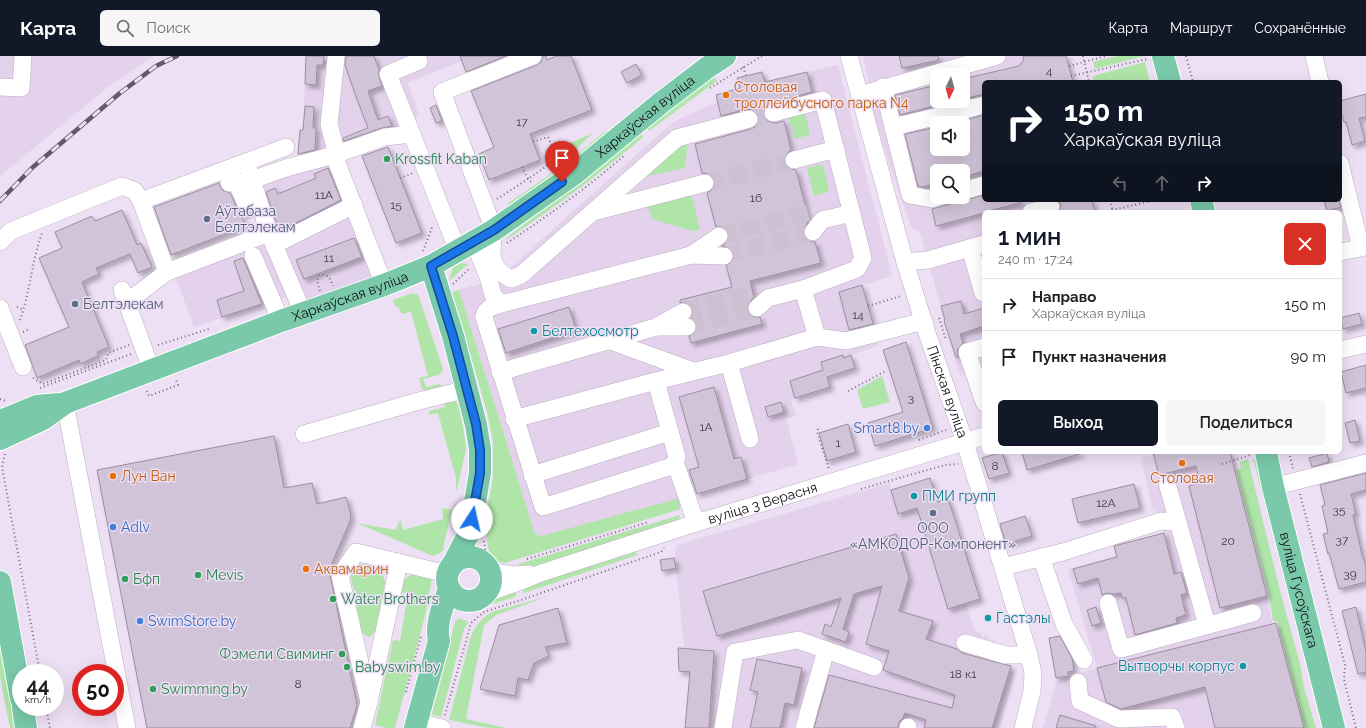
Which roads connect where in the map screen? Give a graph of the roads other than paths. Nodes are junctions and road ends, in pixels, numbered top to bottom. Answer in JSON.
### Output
{"nodes":[{"id":1,"x":23,"y":56,"type":"edge"},
{"id":2,"x":533,"y":56,"type":"edge"},
{"id":3,"x":849,"y":56,"type":"edge"},
{"id":4,"x":997,"y":56,"type":"edge"},
{"id":5,"x":1314,"y":56,"type":"edge"},
{"id":6,"x":1156,"y":57,"type":"edge"},
{"id":7,"x":336,"y":58,"type":"dead end"},
{"id":8,"x":419,"y":61,"type":"dead end"},
{"id":9,"x":734,"y":62,"type":"edge"},
{"id":10,"x":955,"y":62,"type":"edge"},
{"id":11,"x":1169,"y":80,"type":"edge"},
{"id":12,"x":1320,"y":80,"type":"edge"},
{"id":13,"x":0,"y":87,"type":"edge"},
{"id":14,"x":883,"y":88,"type":"junction"},
{"id":15,"x":860,"y":95,"type":"junction"},
{"id":16,"x":982,"y":105,"type":"edge"},
{"id":17,"x":773,"y":113,"type":"tunnel mouth"},
{"id":18,"x":748,"y":119,"type":"tunnel mouth"},
{"id":19,"x":893,"y":127,"type":"junction"},
{"id":20,"x":412,"y":134,"type":"junction"},
{"id":21,"x":286,"y":147,"type":"dead end"},
{"id":22,"x":836,"y":150,"type":"junction"},
{"id":23,"x":334,"y":155,"type":"junction"},
{"id":24,"x":794,"y":160,"type":"tunnel mouth"},
{"id":25,"x":246,"y":162,"type":"junction"},
{"id":26,"x":1342,"y":171,"type":"edge"},
{"id":27,"x":252,"y":180,"type":"junction"},
{"id":28,"x":229,"y":183,"type":"dead end"},
{"id":29,"x":705,"y":183,"type":"tunnel mouth"},
{"id":30,"x":982,"y":186,"type":"edge"},
{"id":31,"x":970,"y":189,"type":"edge"},
{"id":32,"x":930,"y":199,"type":"edge"},
{"id":33,"x":141,"y":201,"type":"junction"},
{"id":34,"x":354,"y":205,"type":"junction"},
{"id":35,"x":1051,"y":206,"type":"dead end"},
{"id":36,"x":1038,"y":210,"type":"edge"},
{"id":37,"x":593,"y":212,"type":"junction"},
{"id":38,"x":852,"y":213,"type":"junction"},
{"id":39,"x":814,"y":222,"type":"tunnel mouth"},
{"id":40,"x":494,"y":230,"type":"junction"},
{"id":41,"x":719,"y":236,"type":"tunnel mouth"},
{"id":42,"x":271,"y":239,"type":"junction"},
{"id":43,"x":0,"y":242,"type":"edge"},
{"id":44,"x":977,"y":246,"type":"edge"},
{"id":45,"x":471,"y":250,"type":"junction"},
{"id":46,"x":1342,"y":252,"type":"edge"},
{"id":47,"x":691,"y":255,"type":"junction"},
{"id":48,"x":253,"y":256,"type":"dead end"},
{"id":49,"x":724,"y":256,"type":"tunnel mouth"},
{"id":50,"x":426,"y":259,"type":"junction"},
{"id":51,"x":905,"y":262,"type":"junction"},
{"id":52,"x":167,"y":272,"type":"junction"},
{"id":53,"x":384,"y":285,"type":"junction"},
{"id":54,"x":982,"y":285,"type":"edge"},
{"id":55,"x":803,"y":289,"type":"junction"},
{"id":56,"x":760,"y":300,"type":"tunnel mouth"},
{"id":57,"x":501,"y":304,"type":"junction"},
{"id":58,"x":8,"y":308,"type":"edge"},
{"id":59,"x":303,"y":313,"type":"junction"},
{"id":60,"x":685,"y":319,"type":"tunnel mouth"},
{"id":61,"x":281,"y":320,"type":"junction"},
{"id":62,"x":924,"y":321,"type":"junction"},
{"id":63,"x":817,"y":337,"type":"junction"},
{"id":64,"x":608,"y":340,"type":"junction"},
{"id":65,"x":1366,"y":344,"type":"edge"},
{"id":66,"x":982,"y":348,"type":"edge"},
{"id":67,"x":1342,"y":350,"type":"edge"},
{"id":68,"x":729,"y":363,"type":"junction"},
{"id":69,"x":693,"y":371,"type":"junction"},
{"id":70,"x":28,"y":372,"type":"road end"},
{"id":71,"x":500,"y":372,"type":"junction"},
{"id":72,"x":150,"y":381,"type":"junction"},
{"id":73,"x":656,"y":381,"type":"junction"},
{"id":74,"x":466,"y":389,"type":"junction"},
{"id":75,"x":982,"y":396,"type":"edge"},
{"id":76,"x":65,"y":404,"type":"junction"},
{"id":77,"x":514,"y":419,"type":"junction"},
{"id":78,"x":0,"y":421,"type":"edge"},
{"id":79,"x":670,"y":432,"type":"junction"},
{"id":80,"x":304,"y":434,"type":"dead end"},
{"id":81,"x":982,"y":437,"type":"edge"},
{"id":82,"x":750,"y":439,"type":"dead end"},
{"id":83,"x":965,"y":442,"type":"junction"},
{"id":84,"x":3,"y":445,"type":"edge"},
{"id":85,"x":1258,"y":454,"type":"edge"},
{"id":86,"x":675,"y":462,"type":"junction"},
{"id":87,"x":1366,"y":463,"type":"edge"},
{"id":88,"x":532,"y":475,"type":"junction"},
{"id":89,"x":1167,"y":483,"type":"dead end"},
{"id":90,"x":1273,"y":487,"type":"junction"},
{"id":91,"x":1178,"y":522,"type":"junction"},
{"id":92,"x":696,"y":523,"type":"junction"},
{"id":93,"x":477,"y":535,"type":"junction"},
{"id":94,"x":1042,"y":557,"type":"junction"},
{"id":95,"x":399,"y":562,"type":"junction"},
{"id":96,"x":487,"y":564,"type":"junction"},
{"id":97,"x":1003,"y":567,"type":"junction"},
{"id":98,"x":541,"y":573,"type":"junction"},
{"id":99,"x":0,"y":582,"type":"edge"},
{"id":100,"x":453,"y":582,"type":"junction"},
{"id":101,"x":486,"y":593,"type":"junction"},
{"id":102,"x":1108,"y":602,"type":"dead end"},
{"id":103,"x":1253,"y":613,"type":"dead end"},
{"id":104,"x":1207,"y":625,"type":"junction"},
{"id":105,"x":965,"y":643,"type":"dead end"},
{"id":106,"x":826,"y":650,"type":"junction"},
{"id":107,"x":1030,"y":655,"type":"junction"},
{"id":108,"x":1084,"y":660,"type":"dead end"},
{"id":109,"x":15,"y":664,"type":"edge"},
{"id":110,"x":874,"y":667,"type":"dead end"},
{"id":111,"x":1078,"y":682,"type":"dead end"},
{"id":112,"x":369,"y":702,"type":"junction"},
{"id":113,"x":24,"y":716,"type":"edge"},
{"id":114,"x":416,"y":725,"type":"edge"},
{"id":115,"x":26,"y":728,"type":"edge"},
{"id":116,"x":127,"y":728,"type":"edge"},
{"id":117,"x":362,"y":728,"type":"edge"},
{"id":118,"x":442,"y":728,"type":"edge"},
{"id":119,"x":723,"y":728,"type":"edge"},
{"id":120,"x":804,"y":728,"type":"edge"},
{"id":121,"x":1023,"y":728,"type":"edge"},
{"id":122,"x":1176,"y":728,"type":"edge"},
{"id":123,"x":1334,"y":728,"type":"edge"}],
"edges":[{"from":1,"to":13,"type":"street"},
{"from":2,"to":40,"type":"street"},
{"from":3,"to":15,"type":"street","name":"Пінская вуліца"},
{"from":4,"to":10,"type":"street"},
{"from":5,"to":12,"type":"street"},
{"from":6,"to":11,"type":"main road"},
{"from":7,"to":23,"type":"street"},
{"from":8,"to":20,"type":"street"},
{"from":9,"to":40,"type":"main road","name":"Харкаўская вуліца"},
{"from":10,"to":14,"type":"street"},
{"from":14,"to":15,"type":"street"},
{"from":14,"to":19,"type":"street"},
{"from":15,"to":51,"type":"street","name":"Пінская вуліца"},
{"from":16,"to":19,"type":"street"},
{"from":17,"to":22,"type":"street"},
{"from":18,"to":37,"type":"street"},
{"from":19,"to":32,"type":"street"},
{"from":20,"to":23,"type":"street"},
{"from":20,"to":45,"type":"street"},
{"from":21,"to":25,"type":"street"},
{"from":22,"to":24,"type":"street"},
{"from":22,"to":38,"type":"street"},
{"from":23,"to":27,"type":"street"},
{"from":23,"to":34,"type":"street"},
{"from":25,"to":27,"type":"street"},
{"from":25,"to":33,"type":"street"},
{"from":26,"to":46,"type":"street"},
{"from":27,"to":42,"type":"street"},
{"from":28,"to":42,"type":"street"},
{"from":29,"to":37,"type":"street"},
{"from":30,"to":31,"type":"street"},
{"from":33,"to":43,"type":"street"},
{"from":33,"to":52,"type":"street"},
{"from":34,"to":42,"type":"street"},
{"from":34,"to":53,"type":"street"},
{"from":35,"to":36,"type":"street"},
{"from":37,"to":40,"type":"street"},
{"from":38,"to":39,"type":"street"},
{"from":38,"to":55,"type":"street"},
{"from":40,"to":45,"type":"main road","name":"Харкаўская вуліца"},
{"from":41,"to":47,"type":"street"},
{"from":42,"to":52,"type":"street"},
{"from":42,"to":59,"type":"street"},
{"from":44,"to":51,"type":"street"},
{"from":44,"to":54,"type":"street"},
{"from":45,"to":50,"type":"main road","name":"Харкаўская вуліца"},
{"from":45,"to":57,"type":"street"},
{"from":47,"to":49,"type":"street"},
{"from":47,"to":57,"type":"street"},
{"from":48,"to":61,"type":"street"},
{"from":50,"to":53,"type":"main road","name":"Харкаўская вуліца"},
{"from":50,"to":74,"type":"main road"},
{"from":51,"to":62,"type":"street","name":"Пінская вуліца"},
{"from":52,"to":72,"type":"street"},
{"from":53,"to":59,"type":"main road","name":"Харкаўская вуліца"},
{"from":55,"to":56,"type":"street"},
{"from":55,"to":63,"type":"street"},
{"from":57,"to":71,"type":"street"},
{"from":58,"to":70,"type":"street"},
{"from":59,"to":61,"type":"main road","name":"Харкаўская вуліца"},
{"from":60,"to":64,"type":"street"},
{"from":61,"to":72,"type":"main road","name":"Харкаўская вуліца"},
{"from":62,"to":63,"type":"street"},
{"from":62,"to":83,"type":"street","name":"Пінская вуліца"},
{"from":63,"to":68,"type":"street"},
{"from":64,"to":69,"type":"street"},
{"from":64,"to":71,"type":"street"},
{"from":65,"to":67,"type":"street"},
{"from":66,"to":75,"type":"street"},
{"from":68,"to":69,"type":"street"},
{"from":68,"to":82,"type":"street"},
{"from":69,"to":73,"type":"street"},
{"from":71,"to":77,"type":"street"},
{"from":72,"to":76,"type":"main road","name":"Харкаўская вуліца"},
{"from":73,"to":77,"type":"street"},
{"from":73,"to":79,"type":"street"},
{"from":74,"to":80,"type":"street"},
{"from":74,"to":93,"type":"main road"},
{"from":76,"to":78,"type":"main road","name":"Харкаўская вуліца"},
{"from":76,"to":84,"type":"main road","name":"Харкаўская вуліца"},
{"from":76,"to":116,"type":"street"},
{"from":77,"to":88,"type":"street"},
{"from":79,"to":86,"type":"street"},
{"from":79,"to":88,"type":"street"},
{"from":81,"to":83,"type":"street","name":"вуліца 3 Верасня"},
{"from":83,"to":92,"type":"street","name":"вуліца 3 Верасня"},
{"from":83,"to":97,"type":"street","name":"Пінская вуліца"},
{"from":85,"to":90,"type":"main road","name":"вуліца Гусоўскага"},
{"from":86,"to":88,"type":"street"},
{"from":86,"to":92,"type":"street"},
{"from":87,"to":90,"type":"street"},
{"from":89,"to":91,"type":"street"},
{"from":90,"to":123,"type":"main road","name":"вуліца Гусоўскага"},
{"from":91,"to":94,"type":"street"},
{"from":91,"to":104,"type":"street"},
{"from":92,"to":98,"type":"street","name":"вуліца 3 Верасня"},
{"from":93,"to":96,"type":"main road"},
{"from":93,"to":100,"type":"main road"},
{"from":94,"to":97,"type":"street"},
{"from":94,"to":108,"type":"street"},
{"from":95,"to":100,"type":"street"},
{"from":95,"to":112,"type":"street"},
{"from":95,"to":112,"type":"street"},
{"from":96,"to":98,"type":"street","name":"вуліца 3 Верасня"},
{"from":96,"to":100,"type":"main road"},
{"from":96,"to":101,"type":"main road"},
{"from":97,"to":107,"type":"street","name":"Пінская вуліца"},
{"from":98,"to":101,"type":"street","name":"вуліца 3 Верасня"},
{"from":99,"to":109,"type":"main road"},
{"from":100,"to":101,"type":"main road"},
{"from":100,"to":114,"type":"main road"},
{"from":102,"to":104,"type":"street"},
{"from":103,"to":104,"type":"street"},
{"from":105,"to":107,"type":"street"},
{"from":106,"to":110,"type":"street"},
{"from":106,"to":119,"type":"street"},
{"from":106,"to":120,"type":"street"},
{"from":107,"to":121,"type":"street","name":"Пінская вуліца"},
{"from":111,"to":122,"type":"street"},
{"from":112,"to":117,"type":"street"},
{"from":113,"to":115,"type":"main road"},
{"from":114,"to":118,"type":"street"}]}
